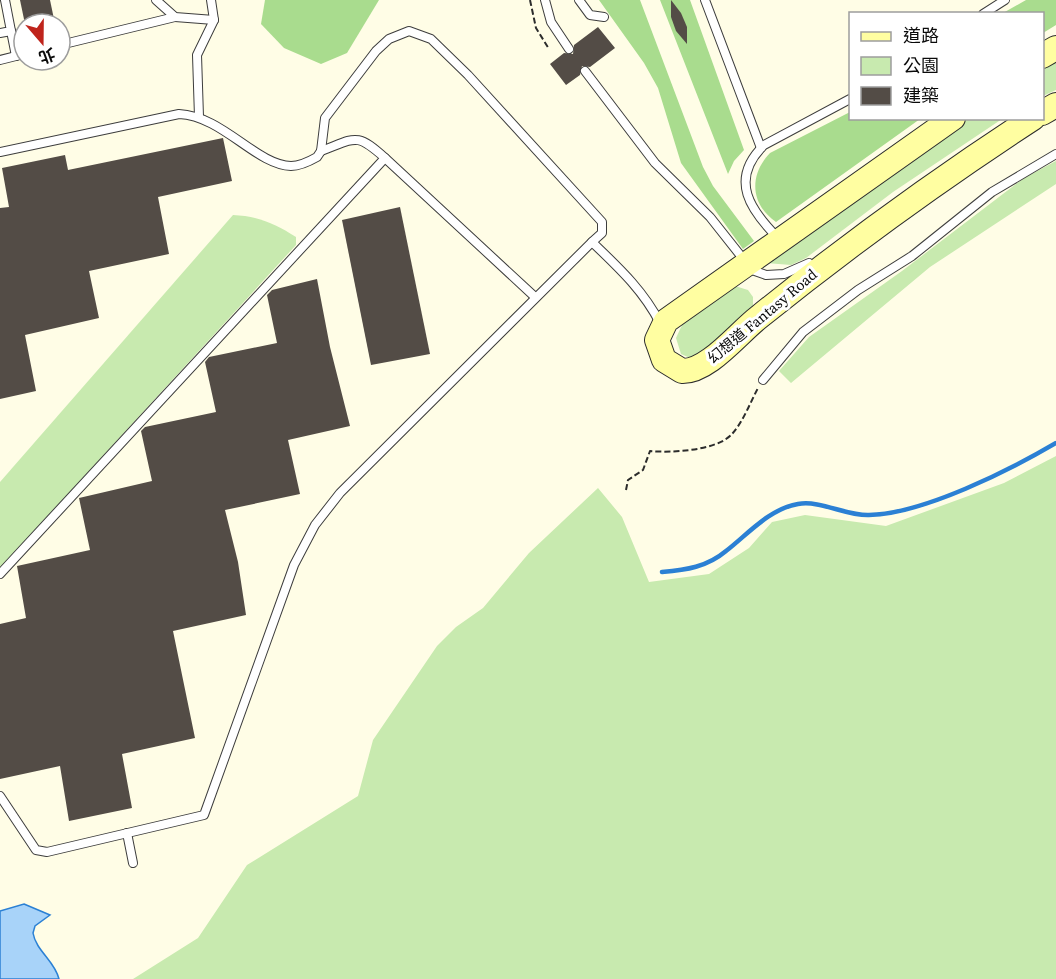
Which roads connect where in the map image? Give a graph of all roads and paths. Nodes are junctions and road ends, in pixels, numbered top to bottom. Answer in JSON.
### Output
{"nodes":[{"id":1,"x":5,"y":0,"type":"edge"},
{"id":2,"x":156,"y":0,"type":"edge"},
{"id":3,"x":211,"y":0,"type":"edge"},
{"id":4,"x":530,"y":0,"type":"edge"},
{"id":5,"x":546,"y":0,"type":"edge"},
{"id":6,"x":579,"y":0,"type":"edge"},
{"id":7,"x":705,"y":0,"type":"edge"},
{"id":8,"x":1005,"y":0,"type":"edge"},
{"id":9,"x":986,"y":12,"type":"edge"},
{"id":10,"x":175,"y":17,"type":"junction"},
{"id":11,"x":604,"y":17,"type":"dead end"},
{"id":12,"x":214,"y":20,"type":"junction"},
{"id":13,"x":11,"y":31,"type":"joint"},
{"id":14,"x":0,"y":33,"type":"edge"},
{"id":15,"x":72,"y":42,"type":"edge"},
{"id":16,"x":549,"y":49,"type":"dead end"},
{"id":17,"x":569,"y":49,"type":"dead end"},
{"id":18,"x":585,"y":71,"type":"dead end"},
{"id":19,"x":849,"y":100,"type":"edge"},
{"id":20,"x":1056,"y":102,"type":"edge"},
{"id":21,"x":1044,"y":111,"type":"edge"},
{"id":22,"x":199,"y":117,"type":"junction"},
{"id":23,"x":950,"y":120,"type":"edge"},
{"id":24,"x":1030,"y":120,"type":"edge"},
{"id":25,"x":760,"y":148,"type":"junction"},
{"id":26,"x":321,"y":151,"type":"junction"},
{"id":27,"x":0,"y":152,"type":"edge"},
{"id":28,"x":1056,"y":154,"type":"edge"},
{"id":29,"x":385,"y":158,"type":"junction"},
{"id":30,"x":782,"y":241,"type":"junction"},
{"id":31,"x":592,"y":242,"type":"junction"},
{"id":32,"x":821,"y":254,"type":"dead end"},
{"id":33,"x":746,"y":265,"type":"junction"},
{"id":34,"x":535,"y":297,"type":"junction"},
{"id":35,"x":662,"y":326,"type":"junction"},
{"id":36,"x":763,"y":380,"type":"joint"},
{"id":37,"x":626,"y":490,"type":"dead end"},
{"id":38,"x":0,"y":574,"type":"edge"},
{"id":39,"x":0,"y":795,"type":"edge"},
{"id":40,"x":127,"y":833,"type":"junction"},
{"id":41,"x":132,"y":863,"type":"dead end"}],
"edges":[{"from":1,"to":13,"type":"lane"},
{"from":2,"to":10,"type":"lane"},
{"from":3,"to":12,"type":"lane"},
{"from":4,"to":16,"type":"path"},
{"from":5,"to":17,"type":"lane"},
{"from":6,"to":11,"type":"lane"},
{"from":7,"to":25,"type":"lane"},
{"from":8,"to":9,"type":"lane"},
{"from":10,"to":12,"type":"lane"},
{"from":10,"to":15,"type":"lane"},
{"from":12,"to":22,"type":"lane"},
{"from":13,"to":14,"type":"lane"},
{"from":18,"to":33,"type":"lane"},
{"from":19,"to":25,"type":"lane"},
{"from":20,"to":21,"type":"main road"},
{"from":22,"to":26,"type":"lane"},
{"from":22,"to":27,"type":"lane"},
{"from":23,"to":30,"type":"main road"},
{"from":24,"to":35,"type":"main road","name":"幻想道 Fantasy Road"},
{"from":25,"to":30,"type":"lane"},
{"from":26,"to":29,"type":"lane"},
{"from":26,"to":31,"type":"lane"},
{"from":28,"to":36,"type":"lane"},
{"from":29,"to":34,"type":"lane"},
{"from":29,"to":38,"type":"lane"},
{"from":30,"to":33,"type":"main road"},
{"from":31,"to":34,"type":"lane"},
{"from":31,"to":35,"type":"lane"},
{"from":32,"to":33,"type":"lane"},
{"from":33,"to":35,"type":"main road"},
{"from":34,"to":40,"type":"lane"},
{"from":36,"to":37,"type":"path"},
{"from":39,"to":40,"type":"lane"},
{"from":40,"to":41,"type":"lane"}]}
